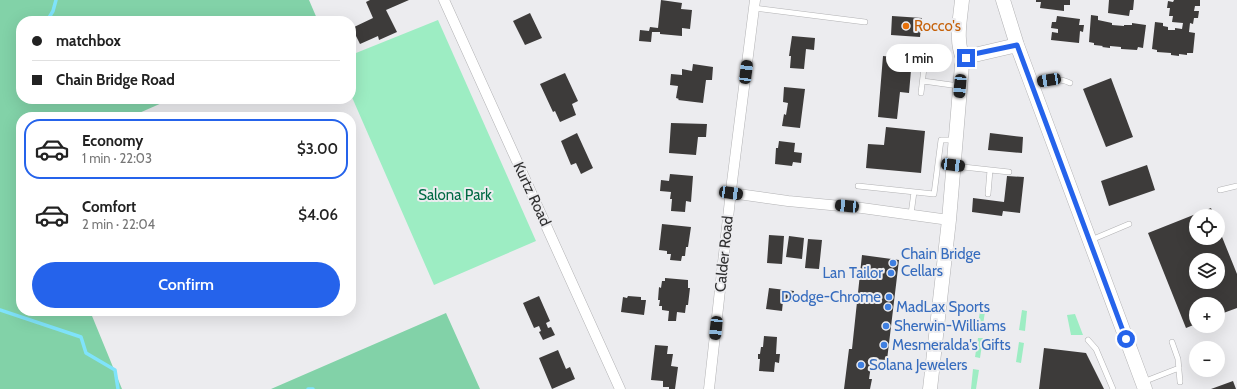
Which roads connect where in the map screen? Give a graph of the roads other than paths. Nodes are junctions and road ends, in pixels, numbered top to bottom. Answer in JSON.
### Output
{"nodes":[{"id":1,"x":444,"y":0,"type":"edge"},
{"id":2,"x":962,"y":0,"type":"edge"},
{"id":3,"x":1003,"y":0,"type":"edge"},
{"id":4,"x":754,"y":4,"type":"edge"},
{"id":5,"x":865,"y":22,"type":"dead end"},
{"id":6,"x":1017,"y":45,"type":"junction"},
{"id":7,"x":964,"y":61,"type":"junction"},
{"id":8,"x":924,"y":68,"type":"dead end"},
{"id":9,"x":922,"y":81,"type":"junction"},
{"id":10,"x":1031,"y":83,"type":"junction"},
{"id":11,"x":1070,"y":83,"type":"dead end"},
{"id":12,"x":960,"y":86,"type":"junction"},
{"id":13,"x":921,"y":93,"type":"dead end"},
{"id":14,"x":955,"y":140,"type":"junction"},
{"id":15,"x":953,"y":165,"type":"junction"},
{"id":16,"x":990,"y":170,"type":"junction"},
{"id":17,"x":1009,"y":172,"type":"dead end"},
{"id":18,"x":858,"y":186,"type":"dead end"},
{"id":19,"x":1237,"y":186,"type":"edge"},
{"id":20,"x":1220,"y":190,"type":"dead end"},
{"id":21,"x":914,"y":192,"type":"junction"},
{"id":22,"x":731,"y":193,"type":"junction"},
{"id":23,"x":988,"y":194,"type":"dead end"},
{"id":24,"x":911,"y":214,"type":"junction"},
{"id":25,"x":949,"y":220,"type":"junction"},
{"id":26,"x":1129,"y":224,"type":"dead end"},
{"id":27,"x":1090,"y":240,"type":"junction"},
{"id":28,"x":1088,"y":340,"type":"dead end"},
{"id":29,"x":1172,"y":342,"type":"dead end"},
{"id":30,"x":1179,"y":368,"type":"junction"},
{"id":31,"x":1180,"y":382,"type":"dead end"},
{"id":32,"x":1144,"y":386,"type":"edge"},
{"id":33,"x":620,"y":389,"type":"edge"},
{"id":34,"x":709,"y":389,"type":"edge"},
{"id":35,"x":930,"y":389,"type":"edge"},
{"id":36,"x":1113,"y":389,"type":"edge"}],
"edges":[{"from":1,"to":33,"type":"street","name":"Kurtz Road"},
{"from":2,"to":7,"type":"street"},
{"from":3,"to":6,"type":"street"},
{"from":4,"to":5,"type":"lane"},
{"from":4,"to":22,"type":"street","name":"Calder Road"},
{"from":6,"to":7,"type":"street"},
{"from":6,"to":10,"type":"street"},
{"from":7,"to":12,"type":"street"},
{"from":8,"to":9,"type":"lane"},
{"from":9,"to":12,"type":"lane"},
{"from":9,"to":13,"type":"lane"},
{"from":10,"to":11,"type":"lane"},
{"from":10,"to":27,"type":"street"},
{"from":12,"to":14,"type":"street"},
{"from":14,"to":15,"type":"street"},
{"from":14,"to":21,"type":"lane"},
{"from":15,"to":16,"type":"lane"},
{"from":15,"to":25,"type":"street"},
{"from":16,"to":17,"type":"lane"},
{"from":16,"to":23,"type":"lane"},
{"from":18,"to":21,"type":"lane"},
{"from":19,"to":20,"type":"lane"},
{"from":21,"to":24,"type":"lane"},
{"from":22,"to":24,"type":"street"},
{"from":22,"to":34,"type":"street","name":"Calder Road"},
{"from":24,"to":25,"type":"street"},
{"from":25,"to":35,"type":"street"},
{"from":26,"to":27,"type":"lane"},
{"from":27,"to":32,"type":"street"},
{"from":28,"to":36,"type":"lane"},
{"from":29,"to":30,"type":"lane"},
{"from":30,"to":31,"type":"lane"},
{"from":30,"to":32,"type":"lane"}]}
